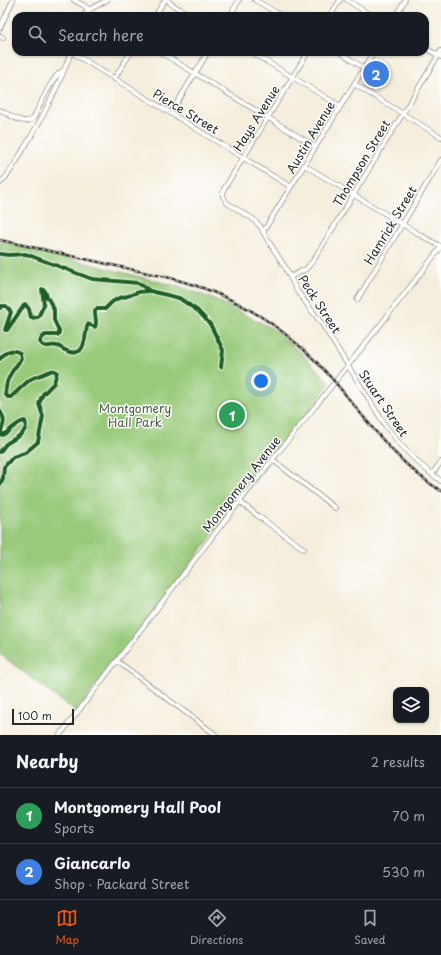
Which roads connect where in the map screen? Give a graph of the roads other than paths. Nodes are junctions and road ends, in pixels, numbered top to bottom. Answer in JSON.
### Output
{"nodes":[{"id":1,"x":13,"y":0,"type":"edge"},
{"id":2,"x":74,"y":0,"type":"edge"},
{"id":3,"x":107,"y":0,"type":"edge"},
{"id":4,"x":166,"y":0,"type":"edge"},
{"id":5,"x":239,"y":0,"type":"edge"},
{"id":6,"x":255,"y":0,"type":"edge"},
{"id":7,"x":340,"y":0,"type":"edge"},
{"id":8,"x":346,"y":0,"type":"edge"},
{"id":9,"x":405,"y":0,"type":"edge"},
{"id":10,"x":84,"y":2,"type":"edge"},
{"id":11,"x":90,"y":10,"type":"junction"},
{"id":12,"x":88,"y":12,"type":"edge"},
{"id":13,"x":158,"y":12,"type":"edge"},
{"id":14,"x":185,"y":12,"type":"edge"},
{"id":15,"x":232,"y":12,"type":"edge"},
{"id":16,"x":275,"y":12,"type":"edge"},
{"id":17,"x":332,"y":12,"type":"edge"},
{"id":18,"x":366,"y":12,"type":"edge"},
{"id":19,"x":398,"y":12,"type":"edge"},
{"id":20,"x":0,"y":28,"type":"edge"},
{"id":21,"x":429,"y":50,"type":"edge"},
{"id":22,"x":441,"y":51,"type":"edge"},
{"id":23,"x":69,"y":56,"type":"edge"},
{"id":24,"x":77,"y":56,"type":"edge"},
{"id":25,"x":128,"y":56,"type":"edge"},
{"id":26,"x":166,"y":56,"type":"edge"},
{"id":27,"x":206,"y":56,"type":"edge"},
{"id":28,"x":257,"y":56,"type":"edge"},
{"id":29,"x":306,"y":56,"type":"edge"},
{"id":30,"x":345,"y":56,"type":"edge"},
{"id":31,"x":372,"y":56,"type":"edge"},
{"id":32,"x":440,"y":56,"type":"edge"},
{"id":33,"x":364,"y":68,"type":"junction"},
{"id":34,"x":64,"y":70,"type":"junction"},
{"id":35,"x":195,"y":74,"type":"junction"},
{"id":36,"x":293,"y":78,"type":"junction"},
{"id":37,"x":114,"y":79,"type":"junction"},
{"id":38,"x":354,"y":84,"type":"junction"},
{"id":39,"x":340,"y":106,"type":"junction"},
{"id":40,"x":0,"y":110,"type":"edge"},
{"id":41,"x":171,"y":113,"type":"junction"},
{"id":42,"x":403,"y":114,"type":"junction"},
{"id":43,"x":268,"y":118,"type":"junction"},
{"id":44,"x":441,"y":137,"type":"edge"},
{"id":45,"x":316,"y":147,"type":"junction"},
{"id":46,"x":243,"y":158,"type":"junction"},
{"id":47,"x":441,"y":160,"type":"edge"},
{"id":48,"x":304,"y":166,"type":"junction"},
{"id":49,"x":0,"y":183,"type":"edge"},
{"id":50,"x":291,"y":187,"type":"junction"},
{"id":51,"x":223,"y":194,"type":"joint"},
{"id":52,"x":353,"y":195,"type":"junction"},
{"id":53,"x":402,"y":224,"type":"junction"},
{"id":54,"x":263,"y":232,"type":"junction"},
{"id":55,"x":441,"y":247,"type":"edge"},
{"id":56,"x":290,"y":277,"type":"junction"},
{"id":57,"x":357,"y":300,"type":"dead end"},
{"id":58,"x":348,"y":366,"type":"junction"},
{"id":59,"x":273,"y":460,"type":"junction"},
{"id":60,"x":441,"y":462,"type":"edge"},
{"id":61,"x":432,"y":474,"type":"junction"},
{"id":62,"x":441,"y":481,"type":"edge"},
{"id":63,"x":240,"y":502,"type":"junction"},
{"id":64,"x":335,"y":508,"type":"dead end"},
{"id":65,"x":304,"y":549,"type":"dead end"},
{"id":66,"x":117,"y":661,"type":"junction"},
{"id":67,"x":60,"y":735,"type":"edge"},
{"id":68,"x":216,"y":735,"type":"edge"}],
"edges":[{"from":1,"to":20,"type":"street"},
{"from":2,"to":10,"type":"street"},
{"from":3,"to":11,"type":"street"},
{"from":4,"to":13,"type":"street"},
{"from":4,"to":14,"type":"street"},
{"from":5,"to":15,"type":"street"},
{"from":6,"to":16,"type":"street"},
{"from":7,"to":17,"type":"street"},
{"from":8,"to":18,"type":"street"},
{"from":9,"to":19,"type":"street"},
{"from":10,"to":11,"type":"street"},
{"from":11,"to":12,"type":"street"},
{"from":21,"to":32,"type":"street"},
{"from":22,"to":32,"type":"street","name":"Thompson Street"},
{"from":23,"to":34,"type":"street"},
{"from":24,"to":37,"type":"street","name":"Pierce Street"},
{"from":25,"to":37,"type":"street"},
{"from":26,"to":35,"type":"street"},
{"from":27,"to":35,"type":"street"},
{"from":28,"to":36,"type":"street"},
{"from":29,"to":36,"type":"street","name":"Hays Avenue"},
{"from":30,"to":33,"type":"street"},
{"from":31,"to":33,"type":"street","name":"Austin Avenue"},
{"from":32,"to":42,"type":"street","name":"Thompson Street"},
{"from":33,"to":38,"type":"street","name":"Austin Avenue"},
{"from":34,"to":40,"type":"street"},
{"from":34,"to":49,"type":"street"},
{"from":35,"to":41,"type":"street"},
{"from":35,"to":43,"type":"street"},
{"from":36,"to":39,"type":"street"},
{"from":36,"to":43,"type":"street","name":"Hays Avenue"},
{"from":37,"to":41,"type":"street","name":"Pierce Street"},
{"from":38,"to":39,"type":"street","name":"Austin Avenue"},
{"from":38,"to":42,"type":"street"},
{"from":39,"to":45,"type":"street","name":"Austin Avenue"},
{"from":41,"to":46,"type":"street","name":"Pierce Street"},
{"from":42,"to":44,"type":"street"},
{"from":42,"to":52,"type":"street","name":"Thompson Street"},
{"from":43,"to":45,"type":"street"},
{"from":43,"to":46,"type":"street","name":"Hays Avenue"},
{"from":45,"to":48,"type":"street","name":"Austin Avenue"},
{"from":46,"to":50,"type":"street","name":"Pierce Street"},
{"from":46,"to":51,"type":"street","name":"Hays Avenue"},
{"from":47,"to":53,"type":"street","name":"Hamrick Street"},
{"from":48,"to":50,"type":"street","name":"Austin Avenue"},
{"from":48,"to":52,"type":"street"},
{"from":50,"to":54,"type":"street","name":"Austin Avenue"},
{"from":51,"to":54,"type":"street","name":"Peck Street"},
{"from":52,"to":53,"type":"street"},
{"from":52,"to":56,"type":"street","name":"Thompson Street"},
{"from":53,"to":55,"type":"street"},
{"from":53,"to":57,"type":"street","name":"Hamrick Street"},
{"from":54,"to":56,"type":"street","name":"Peck Street"},
{"from":55,"to":58,"type":"street","name":"Montgomery Avenue"},
{"from":56,"to":58,"type":"street","name":"Peck Street"},
{"from":58,"to":59,"type":"street","name":"Montgomery Avenue"},
{"from":58,"to":61,"type":"street","name":"Stuart Street"},
{"from":59,"to":63,"type":"street","name":"Montgomery Avenue"},
{"from":59,"to":64,"type":"street"},
{"from":60,"to":61,"type":"street"},
{"from":61,"to":62,"type":"street","name":"Stuart Street"},
{"from":63,"to":65,"type":"street"},
{"from":63,"to":66,"type":"street","name":"Montgomery Avenue"},
{"from":66,"to":67,"type":"street","name":"Montgomery Avenue"},
{"from":66,"to":68,"type":"street"}]}
